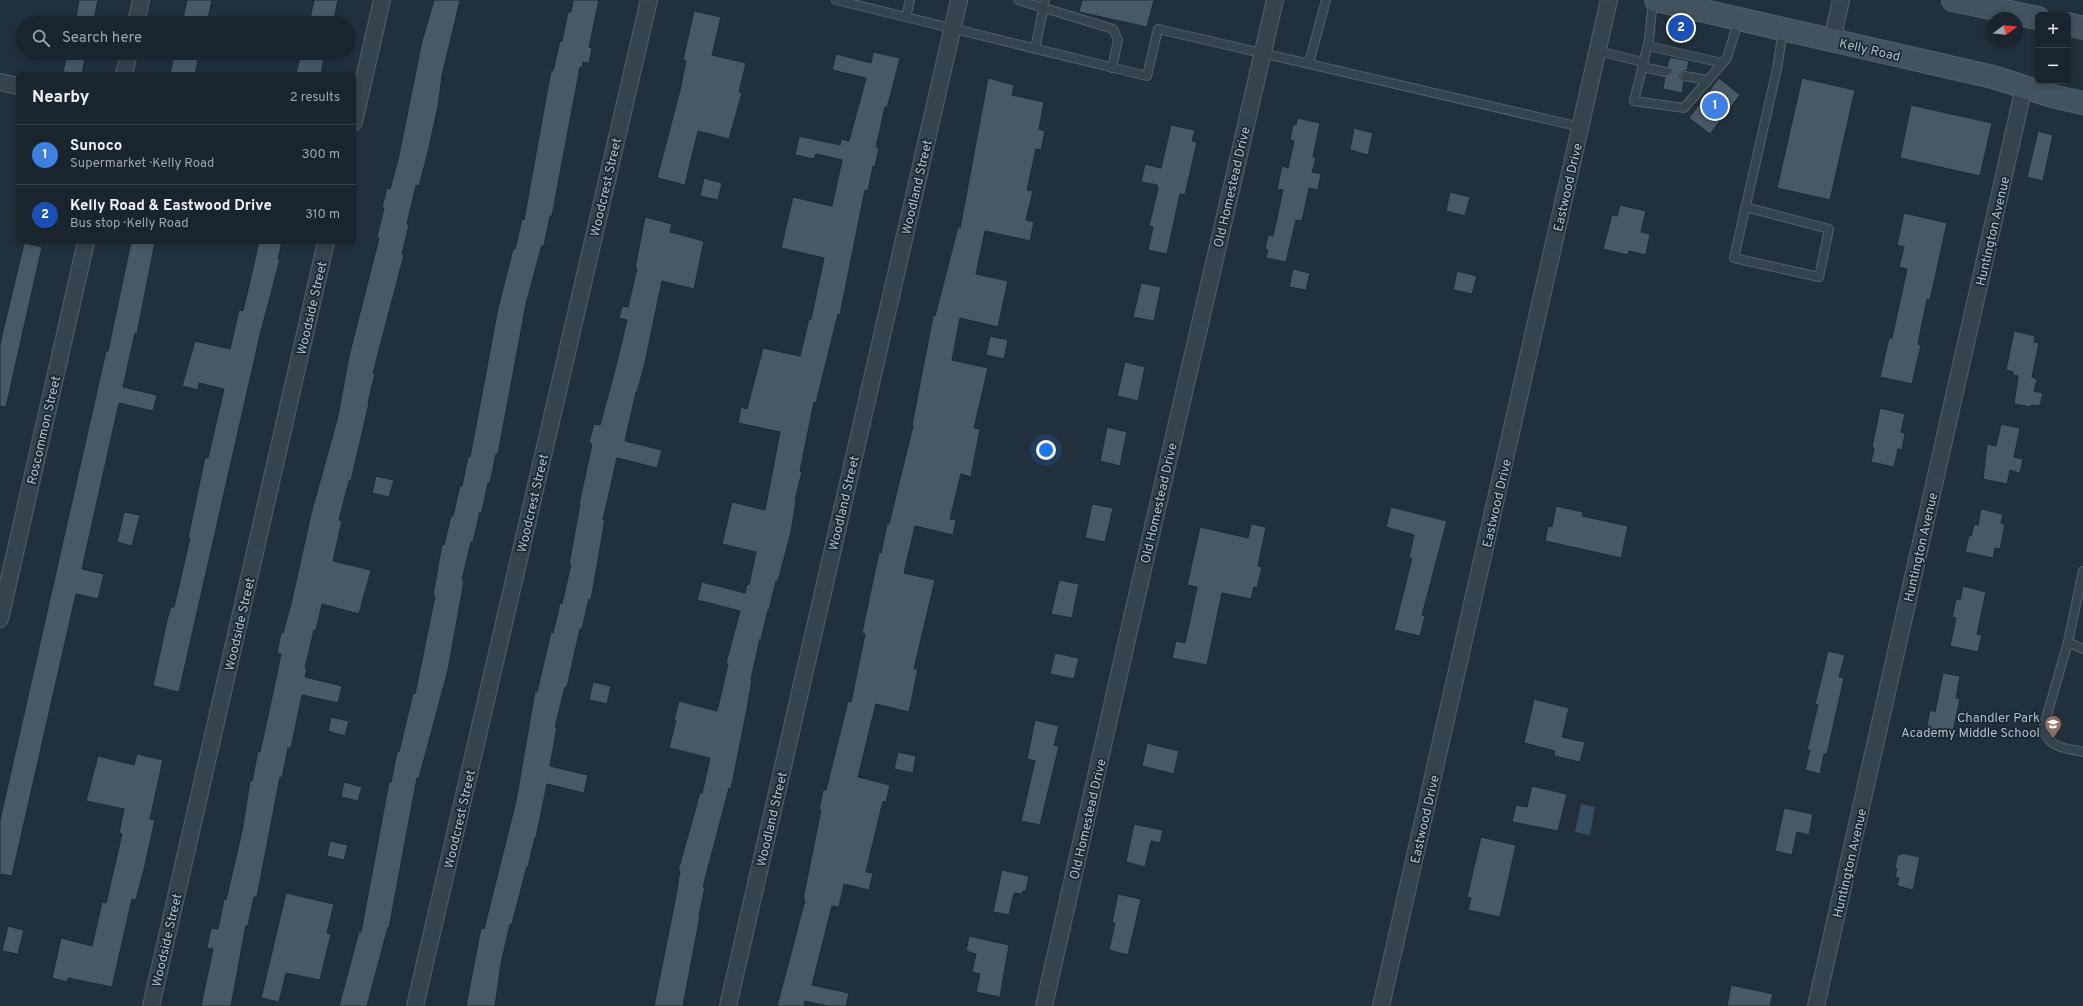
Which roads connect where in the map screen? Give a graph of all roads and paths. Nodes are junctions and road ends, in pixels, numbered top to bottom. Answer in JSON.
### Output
{"nodes":[{"id":1,"x":141,"y":0,"type":"edge"},
{"id":2,"x":382,"y":0,"type":"edge"},
{"id":3,"x":649,"y":0,"type":"edge"},
{"id":4,"x":836,"y":0,"type":"edge"},
{"id":5,"x":910,"y":0,"type":"edge"},
{"id":6,"x":959,"y":0,"type":"edge"},
{"id":7,"x":1018,"y":0,"type":"edge"},
{"id":8,"x":1275,"y":0,"type":"edge"},
{"id":9,"x":1326,"y":0,"type":"edge"},
{"id":10,"x":1609,"y":0,"type":"edge"},
{"id":11,"x":1652,"y":0,"type":"edge"},
{"id":12,"x":1656,"y":0,"type":"edge"},
{"id":13,"x":1840,"y":0,"type":"edge"},
{"id":14,"x":1953,"y":0,"type":"edge"},
{"id":15,"x":1044,"y":4,"type":"edge"},
{"id":16,"x":1706,"y":6,"type":"edge"},
{"id":17,"x":138,"y":16,"type":"edge"},
{"id":18,"x":906,"y":17,"type":"junction"},
{"id":19,"x":2035,"y":17,"type":"edge"},
{"id":20,"x":1739,"y":19,"type":"junction"},
{"id":21,"x":2071,"y":25,"type":"edge"},
{"id":22,"x":952,"y":28,"type":"junction"},
{"id":23,"x":2083,"y":28,"type":"edge"},
{"id":24,"x":1783,"y":29,"type":"junction"},
{"id":25,"x":1832,"y":40,"type":"junction"},
{"id":26,"x":1648,"y":46,"type":"junction"},
{"id":27,"x":1035,"y":49,"type":"junction"},
{"id":28,"x":1598,"y":50,"type":"junction"},
{"id":29,"x":1263,"y":52,"type":"junction"},
{"id":30,"x":127,"y":60,"type":"edge"},
{"id":31,"x":1309,"y":63,"type":"junction"},
{"id":32,"x":1722,"y":63,"type":"junction"},
{"id":33,"x":1643,"y":64,"type":"junction"},
{"id":34,"x":1112,"y":68,"type":"junction"},
{"id":35,"x":124,"y":72,"type":"edge"},
{"id":36,"x":1666,"y":72,"type":"dead end"},
{"id":37,"x":1685,"y":76,"type":"dead end"},
{"id":38,"x":1707,"y":80,"type":"junction"},
{"id":39,"x":0,"y":82,"type":"edge"},
{"id":40,"x":16,"y":86,"type":"edge"},
{"id":41,"x":2024,"y":87,"type":"junction"},
{"id":42,"x":2083,"y":103,"type":"edge"},
{"id":43,"x":356,"y":113,"type":"edge"},
{"id":44,"x":1581,"y":127,"type":"junction"},
{"id":45,"x":1745,"y":207,"type":"junction"},
{"id":46,"x":86,"y":244,"type":"edge"},
{"id":47,"x":326,"y":244,"type":"edge"},
{"id":48,"x":2083,"y":571,"type":"edge"},
{"id":49,"x":5,"y":574,"type":"edge"},
{"id":50,"x":0,"y":619,"type":"edge"},
{"id":51,"x":2068,"y":642,"type":"junction"},
{"id":52,"x":2083,"y":649,"type":"edge"},
{"id":53,"x":2083,"y":752,"type":"edge"},
{"id":54,"x":151,"y":1006,"type":"edge"},
{"id":55,"x":415,"y":1006,"type":"edge"},
{"id":56,"x":728,"y":1006,"type":"edge"},
{"id":57,"x":1044,"y":1006,"type":"edge"},
{"id":58,"x":1382,"y":1006,"type":"edge"},
{"id":59,"x":1816,"y":1006,"type":"edge"}],
"edges":[{"from":1,"to":17,"type":"street"},
{"from":2,"to":43,"type":"street"},
{"from":3,"to":55,"type":"street","name":"Woodcrest Street"},
{"from":4,"to":18,"type":"lane"},
{"from":5,"to":18,"type":"lane"},
{"from":6,"to":22,"type":"street","name":"Woodland Street"},
{"from":7,"to":15,"type":"lane"},
{"from":8,"to":29,"type":"street","name":"Old Homestead Drive"},
{"from":9,"to":31,"type":"lane"},
{"from":10,"to":28,"type":"street","name":"Eastwood Drive"},
{"from":11,"to":26,"type":"lane"},
{"from":12,"to":16,"type":"street","name":"Kelly Road"},
{"from":13,"to":25,"type":"street"},
{"from":14,"to":19,"type":"street"},
{"from":15,"to":27,"type":"lane"},
{"from":15,"to":34,"type":"lane"},
{"from":16,"to":20,"type":"street","name":"Kelly Road"},
{"from":18,"to":22,"type":"lane"},
{"from":20,"to":24,"type":"street","name":"Kelly Road"},
{"from":20,"to":32,"type":"lane"},
{"from":21,"to":23,"type":"street"},
{"from":22,"to":27,"type":"lane"},
{"from":22,"to":56,"type":"street","name":"Woodland Street"},
{"from":24,"to":25,"type":"street","name":"Kelly Road"},
{"from":24,"to":45,"type":"lane"},
{"from":25,"to":41,"type":"street","name":"Kelly Road"},
{"from":26,"to":32,"type":"lane"},
{"from":26,"to":33,"type":"lane"},
{"from":27,"to":34,"type":"lane"},
{"from":28,"to":33,"type":"lane"},
{"from":28,"to":44,"type":"street","name":"Eastwood Drive"},
{"from":29,"to":31,"type":"lane"},
{"from":29,"to":34,"type":"lane"},
{"from":29,"to":57,"type":"street","name":"Old Homestead Drive"},
{"from":30,"to":35,"type":"street"},
{"from":31,"to":44,"type":"lane"},
{"from":32,"to":38,"type":"lane"},
{"from":33,"to":36,"type":"lane"},
{"from":33,"to":38,"type":"lane"},
{"from":37,"to":38,"type":"lane"},
{"from":39,"to":40,"type":"street"},
{"from":41,"to":42,"type":"street","name":"Kelly Road"},
{"from":41,"to":59,"type":"street","name":"Huntington Avenue"},
{"from":44,"to":58,"type":"street","name":"Eastwood Drive"},
{"from":45,"to":45,"type":"lane"},
{"from":46,"to":49,"type":"street","name":"Roscommon Street"},
{"from":47,"to":54,"type":"street","name":"Woodside Street"},
{"from":48,"to":51,"type":"lane"},
{"from":49,"to":50,"type":"street","name":"Roscommon Street"},
{"from":51,"to":52,"type":"lane"},
{"from":51,"to":53,"type":"lane"}]}
